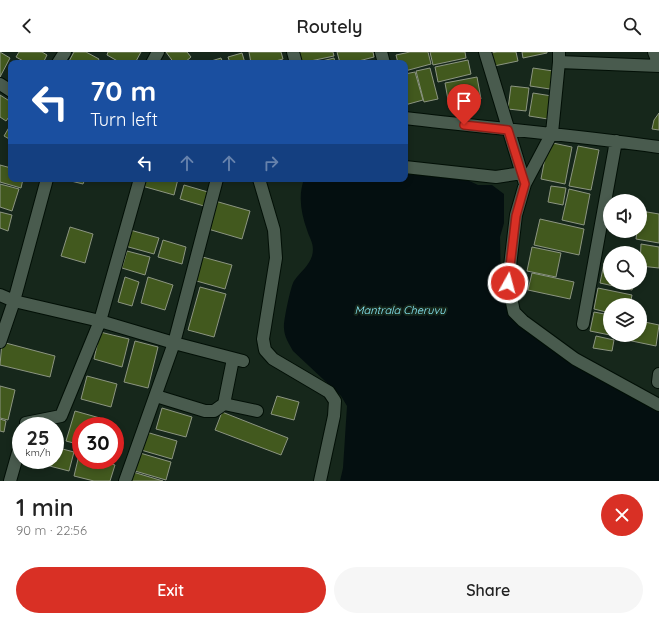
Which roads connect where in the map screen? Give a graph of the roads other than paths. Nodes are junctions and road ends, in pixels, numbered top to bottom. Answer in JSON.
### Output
{"nodes":[{"id":1,"x":485,"y":52,"type":"edge"},
{"id":2,"x":654,"y":52,"type":"edge"},
{"id":3,"x":559,"y":57,"type":"edge"},
{"id":4,"x":659,"y":65,"type":"edge"},
{"id":5,"x":408,"y":118,"type":"edge"},
{"id":6,"x":508,"y":130,"type":"junction"},
{"id":7,"x":552,"y":133,"type":"junction"},
{"id":8,"x":616,"y":141,"type":"junction"},
{"id":9,"x":659,"y":147,"type":"edge"},
{"id":10,"x":408,"y":167,"type":"edge"},
{"id":11,"x":524,"y":178,"type":"junction"},
{"id":12,"x":46,"y":182,"type":"edge"},
{"id":13,"x":139,"y":182,"type":"edge"},
{"id":14,"x":216,"y":182,"type":"edge"},
{"id":15,"x":259,"y":182,"type":"edge"},
{"id":16,"x":0,"y":295,"type":"edge"},
{"id":17,"x":14,"y":301,"type":"junction"},
{"id":18,"x":100,"y":321,"type":"junction"},
{"id":19,"x":583,"y":324,"type":"dead end"},
{"id":20,"x":0,"y":342,"type":"edge"},
{"id":21,"x":174,"y":343,"type":"junction"},
{"id":22,"x":156,"y":396,"type":"junction"},
{"id":23,"x":224,"y":404,"type":"junction"},
{"id":24,"x":659,"y":405,"type":"edge"},
{"id":25,"x":257,"y":411,"type":"dead end"},
{"id":26,"x":56,"y":417,"type":"edge"},
{"id":27,"x":13,"y":469,"type":"edge"},
{"id":28,"x":10,"y":481,"type":"edge"},
{"id":29,"x":125,"y":481,"type":"edge"},
{"id":30,"x":320,"y":481,"type":"edge"}],
"edges":[{"from":1,"to":6,"type":"street"},
{"from":2,"to":4,"type":"street"},
{"from":3,"to":4,"type":"street"},
{"from":3,"to":7,"type":"street"},
{"from":5,"to":6,"type":"street"},
{"from":6,"to":7,"type":"street"},
{"from":6,"to":11,"type":"street"},
{"from":7,"to":8,"type":"street"},
{"from":7,"to":11,"type":"street"},
{"from":8,"to":9,"type":"street"},
{"from":8,"to":19,"type":"street"},
{"from":10,"to":11,"type":"street"},
{"from":11,"to":24,"type":"street"},
{"from":12,"to":17,"type":"street"},
{"from":13,"to":18,"type":"street"},
{"from":14,"to":21,"type":"street"},
{"from":15,"to":30,"type":"street"},
{"from":16,"to":17,"type":"street"},
{"from":17,"to":18,"type":"street"},
{"from":17,"to":20,"type":"street"},
{"from":18,"to":21,"type":"street"},
{"from":18,"to":26,"type":"street"},
{"from":21,"to":22,"type":"street"},
{"from":21,"to":23,"type":"street"},
{"from":22,"to":23,"type":"street"},
{"from":22,"to":29,"type":"street"},
{"from":23,"to":25,"type":"street"},
{"from":27,"to":28,"type":"street"}]}
